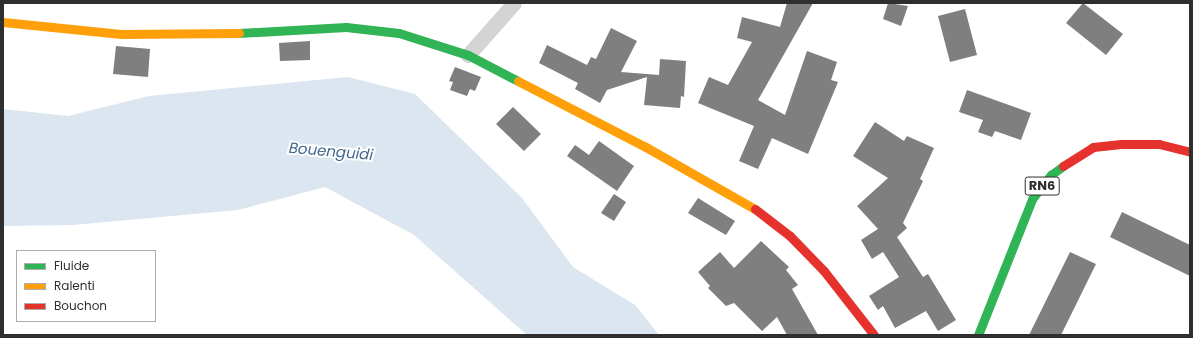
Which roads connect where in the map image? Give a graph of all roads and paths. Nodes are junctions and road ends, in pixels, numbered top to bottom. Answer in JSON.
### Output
{"nodes":[{"id":1,"x":514,"y":3,"type":"edge"},
{"id":2,"x":3,"y":22,"type":"edge"},
{"id":3,"x":468,"y":55,"type":"junction"},
{"id":4,"x":1190,"y":152,"type":"edge"},
{"id":5,"x":874,"y":335,"type":"edge"},
{"id":6,"x":978,"y":335,"type":"edge"}],
"edges":[{"from":1,"to":3,"type":"street"},
{"from":2,"to":3,"type":"main road"},
{"from":3,"to":5,"type":"main road"},
{"from":4,"to":6,"type":"main road","number":"RN6"}]}
